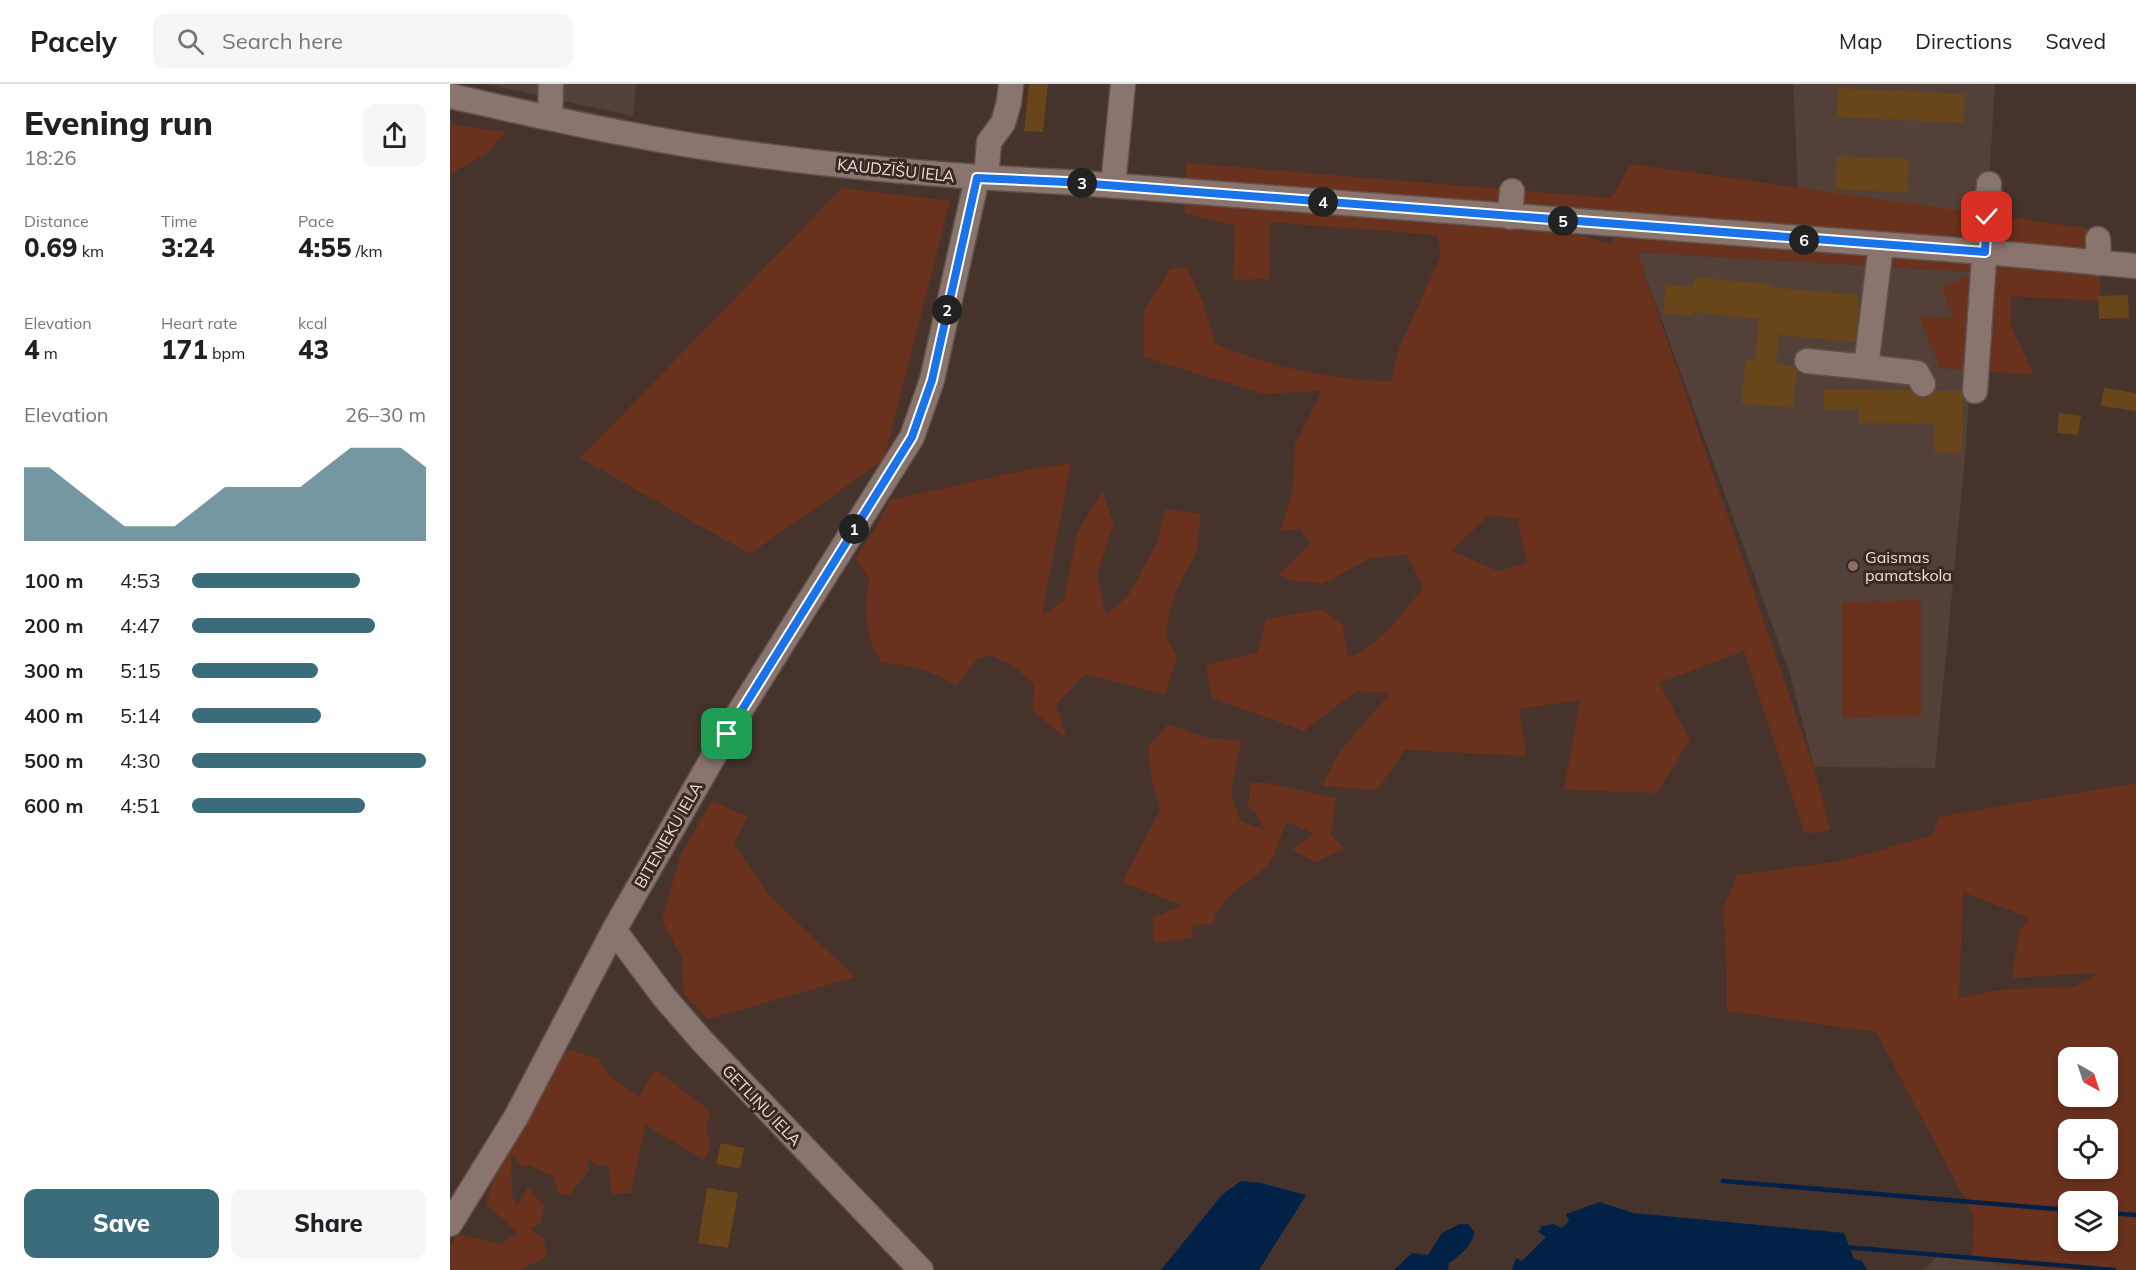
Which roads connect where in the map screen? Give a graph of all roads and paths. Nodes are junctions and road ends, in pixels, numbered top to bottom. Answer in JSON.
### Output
{"nodes":[{"id":1,"x":551,"y":84,"type":"edge"},
{"id":2,"x":1011,"y":84,"type":"edge"},
{"id":3,"x":1123,"y":84,"type":"edge"},
{"id":4,"x":450,"y":96,"type":"edge"},
{"id":5,"x":550,"y":117,"type":"junction"},
{"id":6,"x":981,"y":178,"type":"junction"},
{"id":7,"x":1989,"y":184,"type":"dead end"},
{"id":8,"x":1113,"y":185,"type":"junction"},
{"id":9,"x":1512,"y":191,"type":"dead end"},
{"id":10,"x":1510,"y":217,"type":"junction"},
{"id":11,"x":2098,"y":239,"type":"dead end"},
{"id":12,"x":1881,"y":245,"type":"junction"},
{"id":13,"x":1985,"y":252,"type":"junction"},
{"id":14,"x":2099,"y":263,"type":"junction"},
{"id":15,"x":2136,"y":266,"type":"edge"},
{"id":16,"x":1807,"y":362,"type":"dead end"},
{"id":17,"x":1866,"y":367,"type":"junction"},
{"id":18,"x":1923,"y":384,"type":"dead end"},
{"id":19,"x":1975,"y":391,"type":"dead end"},
{"id":20,"x":614,"y":930,"type":"junction"},
{"id":21,"x":450,"y":1224,"type":"edge"},
{"id":22,"x":921,"y":1270,"type":"edge"}],
"edges":[{"from":1,"to":5,"type":"street"},
{"from":2,"to":6,"type":"street","name":"BITENIEKU IELA"},
{"from":3,"to":8,"type":"street"},
{"from":4,"to":5,"type":"street","name":"KAUDZĪŠU IELA"},
{"from":5,"to":6,"type":"street","name":"KAUDZĪŠU IELA"},
{"from":6,"to":8,"type":"street","name":"KAUDZĪŠU IELA"},
{"from":6,"to":20,"type":"street","name":"BITENIEKU IELA"},
{"from":7,"to":13,"type":"street"},
{"from":8,"to":10,"type":"street","name":"KAUDZĪŠU IELA"},
{"from":9,"to":10,"type":"street"},
{"from":10,"to":12,"type":"street","name":"KAUDZĪŠU IELA"},
{"from":11,"to":14,"type":"street"},
{"from":12,"to":13,"type":"street","name":"KAUDZĪŠU IELA"},
{"from":12,"to":17,"type":"street"},
{"from":13,"to":14,"type":"street","name":"KAUDZĪŠU IELA"},
{"from":13,"to":19,"type":"street"},
{"from":14,"to":15,"type":"street","name":"KAUDZĪŠU IELA"},
{"from":16,"to":17,"type":"street"},
{"from":17,"to":18,"type":"street"},
{"from":20,"to":21,"type":"street","name":"BITENIEKU IELA"},
{"from":20,"to":22,"type":"street","name":"GETLIŅU IELA"}]}
